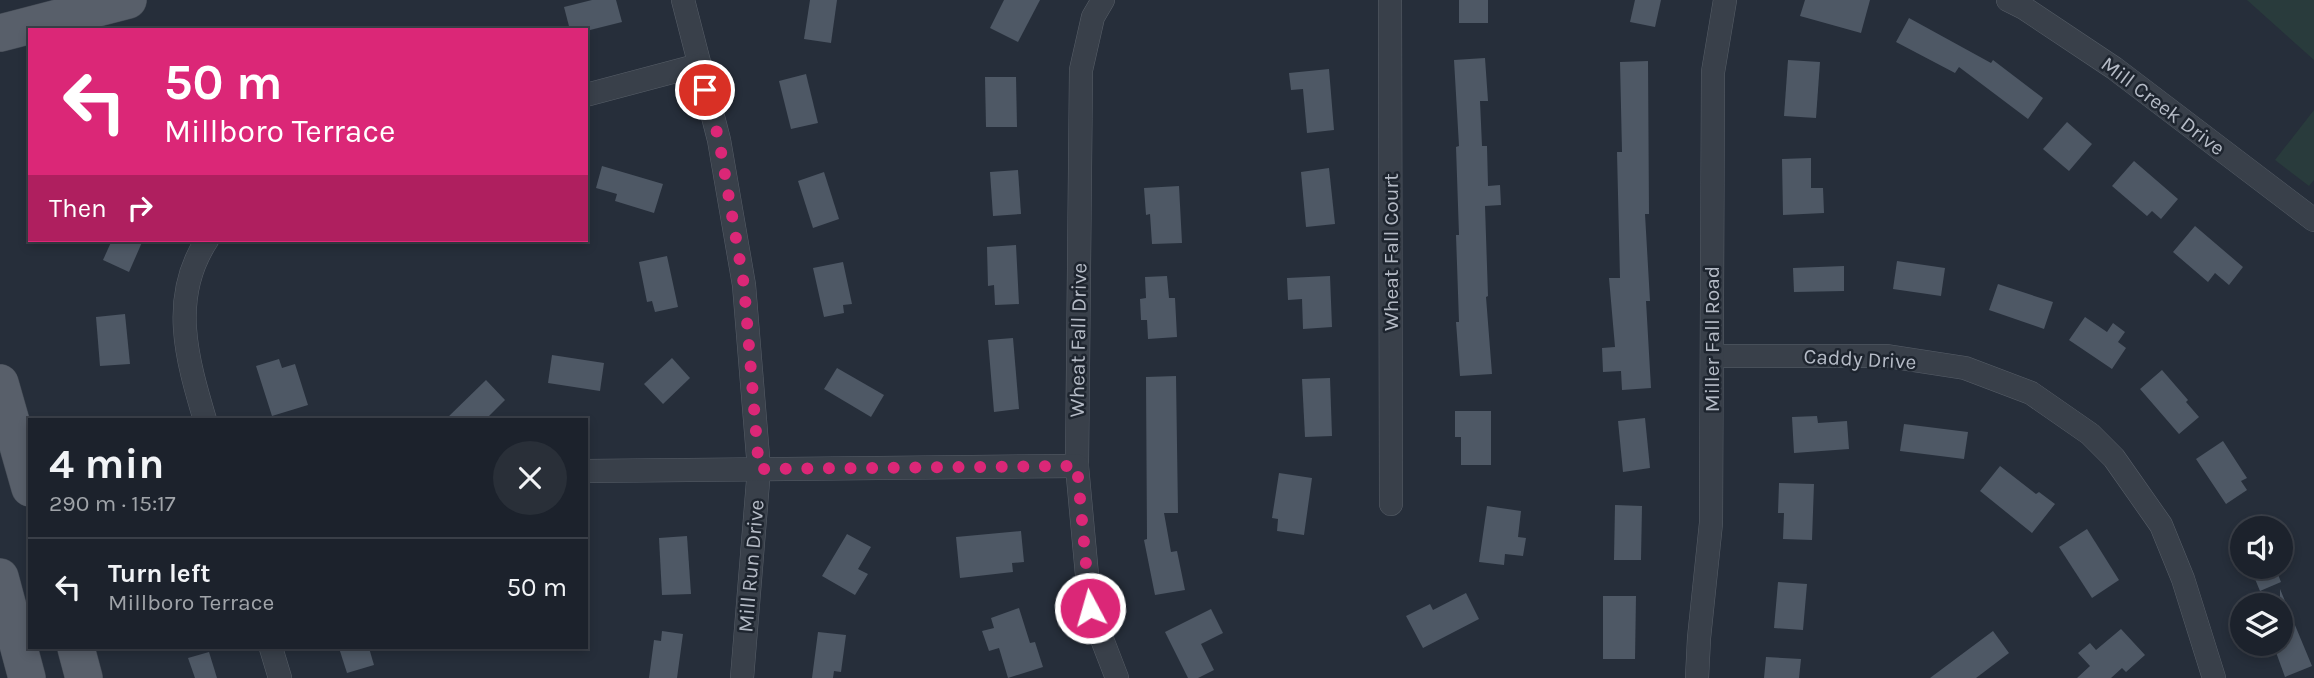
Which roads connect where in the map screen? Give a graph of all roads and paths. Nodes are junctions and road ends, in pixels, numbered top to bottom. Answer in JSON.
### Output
{"nodes":[{"id":1,"x":128,"y":0,"type":"edge"},
{"id":2,"x":683,"y":0,"type":"edge"},
{"id":3,"x":1103,"y":0,"type":"edge"},
{"id":4,"x":1390,"y":0,"type":"edge"},
{"id":5,"x":1725,"y":0,"type":"edge"},
{"id":6,"x":2008,"y":0,"type":"edge"},
{"id":7,"x":33,"y":28,"type":"edge"},
{"id":8,"x":28,"y":30,"type":"edge"},
{"id":9,"x":6,"y":36,"type":"edge"},
{"id":10,"x":699,"y":65,"type":"junction"},
{"id":11,"x":588,"y":94,"type":"edge"},
{"id":12,"x":2314,"y":220,"type":"edge"},
{"id":13,"x":206,"y":242,"type":"edge"},
{"id":14,"x":1713,"y":356,"type":"junction"},
{"id":15,"x":0,"y":383,"type":"edge"},
{"id":16,"x":204,"y":418,"type":"edge"},
{"id":17,"x":1077,"y":466,"type":"junction"},
{"id":18,"x":759,"y":469,"type":"junction"},
{"id":19,"x":588,"y":471,"type":"edge"},
{"id":20,"x":28,"y":481,"type":"edge"},
{"id":21,"x":1391,"y":504,"type":"dead end"},
{"id":22,"x":0,"y":577,"type":"edge"},
{"id":23,"x":76,"y":649,"type":"edge"},
{"id":24,"x":271,"y":649,"type":"edge"},
{"id":25,"x":27,"y":678,"type":"edge"},
{"id":26,"x":85,"y":678,"type":"edge"},
{"id":27,"x":280,"y":678,"type":"edge"},
{"id":28,"x":742,"y":678,"type":"edge"},
{"id":29,"x":1117,"y":678,"type":"edge"},
{"id":30,"x":1697,"y":678,"type":"edge"},
{"id":31,"x":2214,"y":678,"type":"edge"}],
"edges":[{"from":1,"to":7,"type":"main road"},
{"from":2,"to":10,"type":"street","name":"Mill Run Drive"},
{"from":3,"to":17,"type":"street","name":"Wheat Fall Drive"},
{"from":4,"to":21,"type":"street","name":"Wheat Fall Court"},
{"from":5,"to":14,"type":"street","name":"Miller Fall Road"},
{"from":6,"to":12,"type":"street","name":"Mill Creek Drive"},
{"from":8,"to":9,"type":"main road"},
{"from":10,"to":11,"type":"street"},
{"from":10,"to":18,"type":"street","name":"Mill Run Drive"},
{"from":13,"to":16,"type":"street"},
{"from":14,"to":30,"type":"street","name":"Miller Fall Road"},
{"from":14,"to":31,"type":"street","name":"Caddy Drive"},
{"from":15,"to":20,"type":"main road"},
{"from":17,"to":18,"type":"street"},
{"from":17,"to":29,"type":"street","name":"Wheat Fall Drive"},
{"from":18,"to":19,"type":"street"},
{"from":18,"to":28,"type":"street","name":"Mill Run Drive"},
{"from":22,"to":25,"type":"main road"},
{"from":23,"to":26,"type":"main road"},
{"from":24,"to":27,"type":"street"}]}
